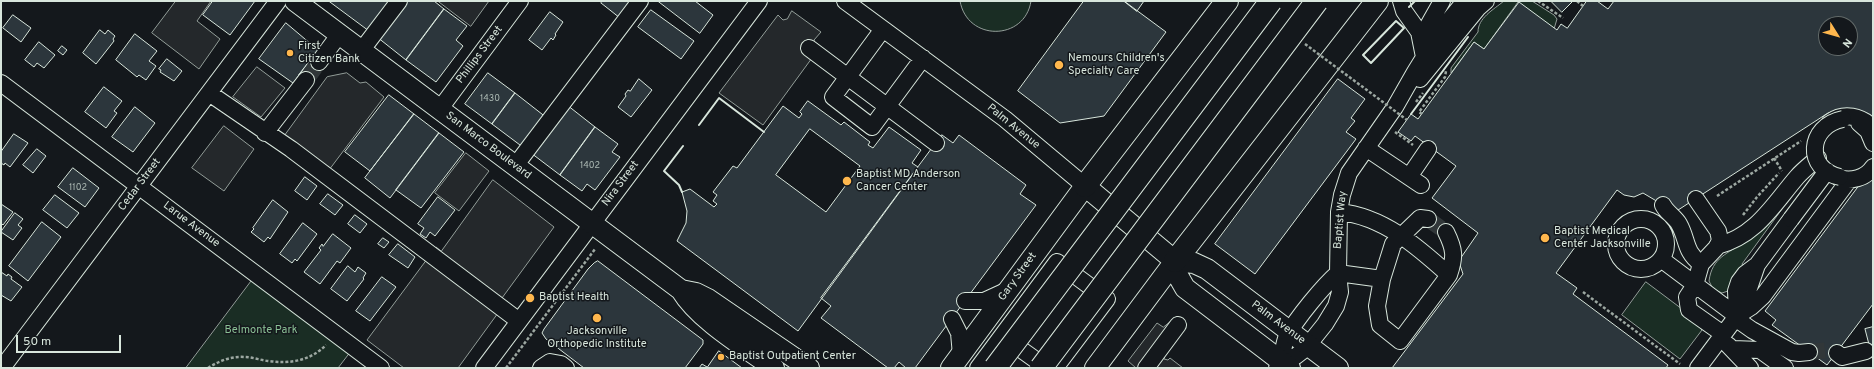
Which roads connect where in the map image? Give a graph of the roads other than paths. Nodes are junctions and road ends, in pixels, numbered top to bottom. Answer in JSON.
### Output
{"nodes":[{"id":1,"x":278,"y":1,"type":"edge"},
{"id":2,"x":295,"y":1,"type":"edge"},
{"id":3,"x":399,"y":1,"type":"edge"},
{"id":4,"x":520,"y":1,"type":"edge"},
{"id":5,"x":640,"y":1,"type":"edge"},
{"id":6,"x":759,"y":1,"type":"edge"},
{"id":7,"x":845,"y":1,"type":"edge"},
{"id":8,"x":1227,"y":1,"type":"edge"},
{"id":9,"x":1271,"y":1,"type":"edge"},
{"id":10,"x":1317,"y":1,"type":"edge"},
{"id":11,"x":1377,"y":1,"type":"edge"},
{"id":12,"x":1401,"y":1,"type":"edge"},
{"id":13,"x":1442,"y":1,"type":"edge"},
{"id":14,"x":1466,"y":1,"type":"edge"},
{"id":15,"x":1486,"y":1,"type":"edge"},
{"id":16,"x":883,"y":29,"type":"junction"},
{"id":17,"x":339,"y":35,"type":"junction"},
{"id":18,"x":809,"y":48,"type":"dead end"},
{"id":19,"x":361,"y":51,"type":"junction"},
{"id":20,"x":1424,"y":57,"type":"junction"},
{"id":21,"x":923,"y":58,"type":"junction"},
{"id":22,"x":319,"y":62,"type":"tunnel mouth"},
{"id":23,"x":848,"y":77,"type":"junction"},
{"id":24,"x":306,"y":80,"type":"tunnel mouth"},
{"id":25,"x":1,"y":83,"type":"edge"},
{"id":26,"x":209,"y":93,"type":"junction"},
{"id":27,"x":887,"y":106,"type":"junction"},
{"id":28,"x":439,"y":110,"type":"junction"},
{"id":29,"x":1402,"y":114,"type":"junction"},
{"id":30,"x":1873,"y":128,"type":"edge"},
{"id":31,"x":265,"y":133,"type":"junction"},
{"id":32,"x":936,"y":143,"type":"dead end"},
{"id":33,"x":1873,"y":143,"type":"edge"},
{"id":34,"x":1422,"y":145,"type":"road end"},
{"id":35,"x":1366,"y":148,"type":"junction"},
{"id":36,"x":1873,"y":153,"type":"edge"},
{"id":37,"x":1818,"y":158,"type":"junction"},
{"id":38,"x":515,"y":166,"type":"junction"},
{"id":39,"x":1827,"y":171,"type":"junction"},
{"id":40,"x":1858,"y":179,"type":"edge"},
{"id":41,"x":139,"y":186,"type":"junction"},
{"id":42,"x":1085,"y":186,"type":"junction"},
{"id":43,"x":1696,"y":199,"type":"dead end"},
{"id":44,"x":1663,"y":205,"type":"dead end"},
{"id":45,"x":1339,"y":212,"type":"junction"},
{"id":46,"x":1428,"y":219,"type":"dead end"},
{"id":47,"x":592,"y":223,"type":"junction"},
{"id":48,"x":1446,"y":232,"type":"tunnel mouth"},
{"id":49,"x":1400,"y":236,"type":"junction"},
{"id":50,"x":1717,"y":246,"type":"junction"},
{"id":51,"x":1661,"y":259,"type":"dead end"},
{"id":52,"x":1175,"y":261,"type":"junction"},
{"id":53,"x":1701,"y":264,"type":"junction"},
{"id":54,"x":1338,"y":273,"type":"junction"},
{"id":55,"x":1449,"y":276,"type":"junction"},
{"id":56,"x":1382,"y":278,"type":"junction"},
{"id":57,"x":1696,"y":284,"type":"junction"},
{"id":58,"x":1009,"y":289,"type":"junction"},
{"id":59,"x":681,"y":290,"type":"junction"},
{"id":60,"x":965,"y":301,"type":"dead end"},
{"id":61,"x":1736,"y":317,"type":"junction"},
{"id":62,"x":952,"y":319,"type":"dead end"},
{"id":63,"x":519,"y":321,"type":"junction"},
{"id":64,"x":984,"y":322,"type":"junction"},
{"id":65,"x":1178,"y":325,"type":"dead end"},
{"id":66,"x":1290,"y":332,"type":"junction"},
{"id":67,"x":1002,"y":335,"type":"junction"},
{"id":68,"x":1721,"y":336,"type":"junction"},
{"id":69,"x":1309,"y":346,"type":"junction"},
{"id":70,"x":1739,"y":349,"type":"junction"},
{"id":71,"x":1866,"y":351,"type":"dead end"},
{"id":72,"x":1809,"y":352,"type":"tunnel mouth"},
{"id":73,"x":1841,"y":359,"type":"tunnel mouth"},
{"id":74,"x":956,"y":361,"type":"edge"},
{"id":75,"x":5,"y":365,"type":"edge"},
{"id":76,"x":1102,"y":365,"type":"edge"},
{"id":77,"x":1283,"y":366,"type":"edge"},
{"id":78,"x":381,"y":368,"type":"edge"},
{"id":79,"x":484,"y":368,"type":"edge"},
{"id":80,"x":541,"y":368,"type":"edge"},
{"id":81,"x":566,"y":368,"type":"edge"},
{"id":82,"x":774,"y":368,"type":"edge"},
{"id":83,"x":809,"y":368,"type":"edge"},
{"id":84,"x":978,"y":368,"type":"edge"},
{"id":85,"x":994,"y":368,"type":"edge"},
{"id":86,"x":1041,"y":368,"type":"edge"},
{"id":87,"x":1047,"y":368,"type":"edge"},
{"id":88,"x":1055,"y":368,"type":"edge"},
{"id":89,"x":1146,"y":368,"type":"edge"},
{"id":90,"x":1338,"y":368,"type":"edge"},
{"id":91,"x":1698,"y":368,"type":"edge"},
{"id":92,"x":1750,"y":368,"type":"edge"},
{"id":93,"x":1771,"y":368,"type":"edge"},
{"id":94,"x":1785,"y":368,"type":"edge"}],
"edges":[{"from":1,"to":26,"type":"street","name":"Cedar Street"},
{"from":2,"to":17,"type":"main road","name":"San Marco Boulevard"},
{"from":3,"to":19,"type":"street"},
{"from":4,"to":28,"type":"street","name":"Phillips Street"},
{"from":5,"to":38,"type":"street"},
{"from":6,"to":47,"type":"street","name":"Nira Street"},
{"from":7,"to":16,"type":"street","name":"Palm Avenue"},
{"from":8,"to":42,"type":"highway"},
{"from":9,"to":85,"type":"highway","bridge":true},
{"from":10,"to":86,"type":"highway","bridge":true},
{"from":11,"to":52,"type":"highway"},
{"from":12,"to":20,"type":"street"},
{"from":13,"to":20,"type":"street"},
{"from":14,"to":20,"type":"street"},
{"from":15,"to":29,"type":"street"},
{"from":16,"to":21,"type":"street","name":"Palm Avenue"},
{"from":16,"to":23,"type":"street"},
{"from":17,"to":19,"type":"main road","name":"San Marco Boulevard"},
{"from":17,"to":22,"type":"street"},
{"from":18,"to":23,"type":"street"},
{"from":19,"to":28,"type":"main road","name":"San Marco Boulevard"},
{"from":20,"to":29,"type":"street"},
{"from":21,"to":27,"type":"street"},
{"from":21,"to":42,"type":"street","name":"Palm Avenue"},
{"from":23,"to":27,"type":"street"},
{"from":23,"to":27,"type":"street"},
{"from":24,"to":31,"type":"street"},
{"from":25,"to":41,"type":"street","name":"Larue Avenue"},
{"from":26,"to":31,"type":"street"},
{"from":26,"to":41,"type":"street","name":"Cedar Street"},
{"from":27,"to":32,"type":"street"},
{"from":28,"to":38,"type":"main road","name":"San Marco Boulevard"},
{"from":29,"to":35,"type":"street","name":"Baptist Way"},
{"from":30,"to":37,"type":"street"},
{"from":31,"to":63,"type":"street"},
{"from":33,"to":39,"type":"street","bridge":true},
{"from":34,"to":35,"type":"street"},
{"from":35,"to":45,"type":"street","name":"Baptist Way"},
{"from":36,"to":40,"type":"street"},
{"from":37,"to":40,"type":"street"},
{"from":37,"to":50,"type":"street"},
{"from":38,"to":47,"type":"main road","name":"San Marco Boulevard"},
{"from":39,"to":40,"type":"street","bridge":true},
{"from":39,"to":61,"type":"street","bridge":true},
{"from":40,"to":61,"type":"street"},
{"from":41,"to":75,"type":"street","name":"Cedar Street"},
{"from":41,"to":78,"type":"street","name":"Larue Avenue"},
{"from":42,"to":52,"type":"main road","name":"Palm Avenue"},
{"from":42,"to":58,"type":"main road","name":"Gary Street"},
{"from":43,"to":50,"type":"street"},
{"from":44,"to":53,"type":"street"},
{"from":45,"to":49,"type":"street"},
{"from":45,"to":54,"type":"street","name":"Baptist Way"},
{"from":46,"to":49,"type":"street"},
{"from":47,"to":59,"type":"main road","name":"San Marco Boulevard"},
{"from":47,"to":63,"type":"street","name":"Nira Street"},
{"from":48,"to":55,"type":"street"},
{"from":49,"to":55,"type":"street"},
{"from":49,"to":56,"type":"street"},
{"from":50,"to":53,"type":"street"},
{"from":51,"to":57,"type":"street"},
{"from":52,"to":66,"type":"main road","name":"Palm Avenue"},
{"from":52,"to":76,"type":"main road"},
{"from":52,"to":77,"type":"main road"},
{"from":53,"to":57,"type":"street"},
{"from":54,"to":56,"type":"street"},
{"from":54,"to":66,"type":"street"},
{"from":54,"to":69,"type":"street","name":"Baptist Way"},
{"from":55,"to":56,"type":"street"},
{"from":57,"to":61,"type":"street"},
{"from":57,"to":68,"type":"street"},
{"from":58,"to":60,"type":"street"},
{"from":58,"to":64,"type":"main road","name":"Gary Street"},
{"from":59,"to":82,"type":"main road","name":"San Marco Boulevard"},
{"from":59,"to":83,"type":"main road","name":"San Marco Boulevard"},
{"from":61,"to":68,"type":"street"},
{"from":61,"to":72,"type":"street"},
{"from":62,"to":74,"type":"street"},
{"from":63,"to":79,"type":"street","name":"Nira Street"},
{"from":64,"to":67,"type":"street"},
{"from":64,"to":74,"type":"main road","name":"Gary Street"},
{"from":65,"to":89,"type":"street"},
{"from":66,"to":69,"type":"main road","name":"Palm Avenue"},
{"from":66,"to":77,"type":"street"},
{"from":67,"to":84,"type":"street"},
{"from":67,"to":87,"type":"street"},
{"from":67,"to":88,"type":"street"},
{"from":68,"to":70,"type":"street"},
{"from":68,"to":91,"type":"street"},
{"from":69,"to":77,"type":"street","name":"Baptist Way"},
{"from":69,"to":90,"type":"main road","name":"Palm Avenue"},
{"from":70,"to":92,"type":"street"},
{"from":70,"to":93,"type":"street"},
{"from":70,"to":94,"type":"street"},
{"from":71,"to":73,"type":"street"},
{"from":80,"to":81,"type":"street"}]}
